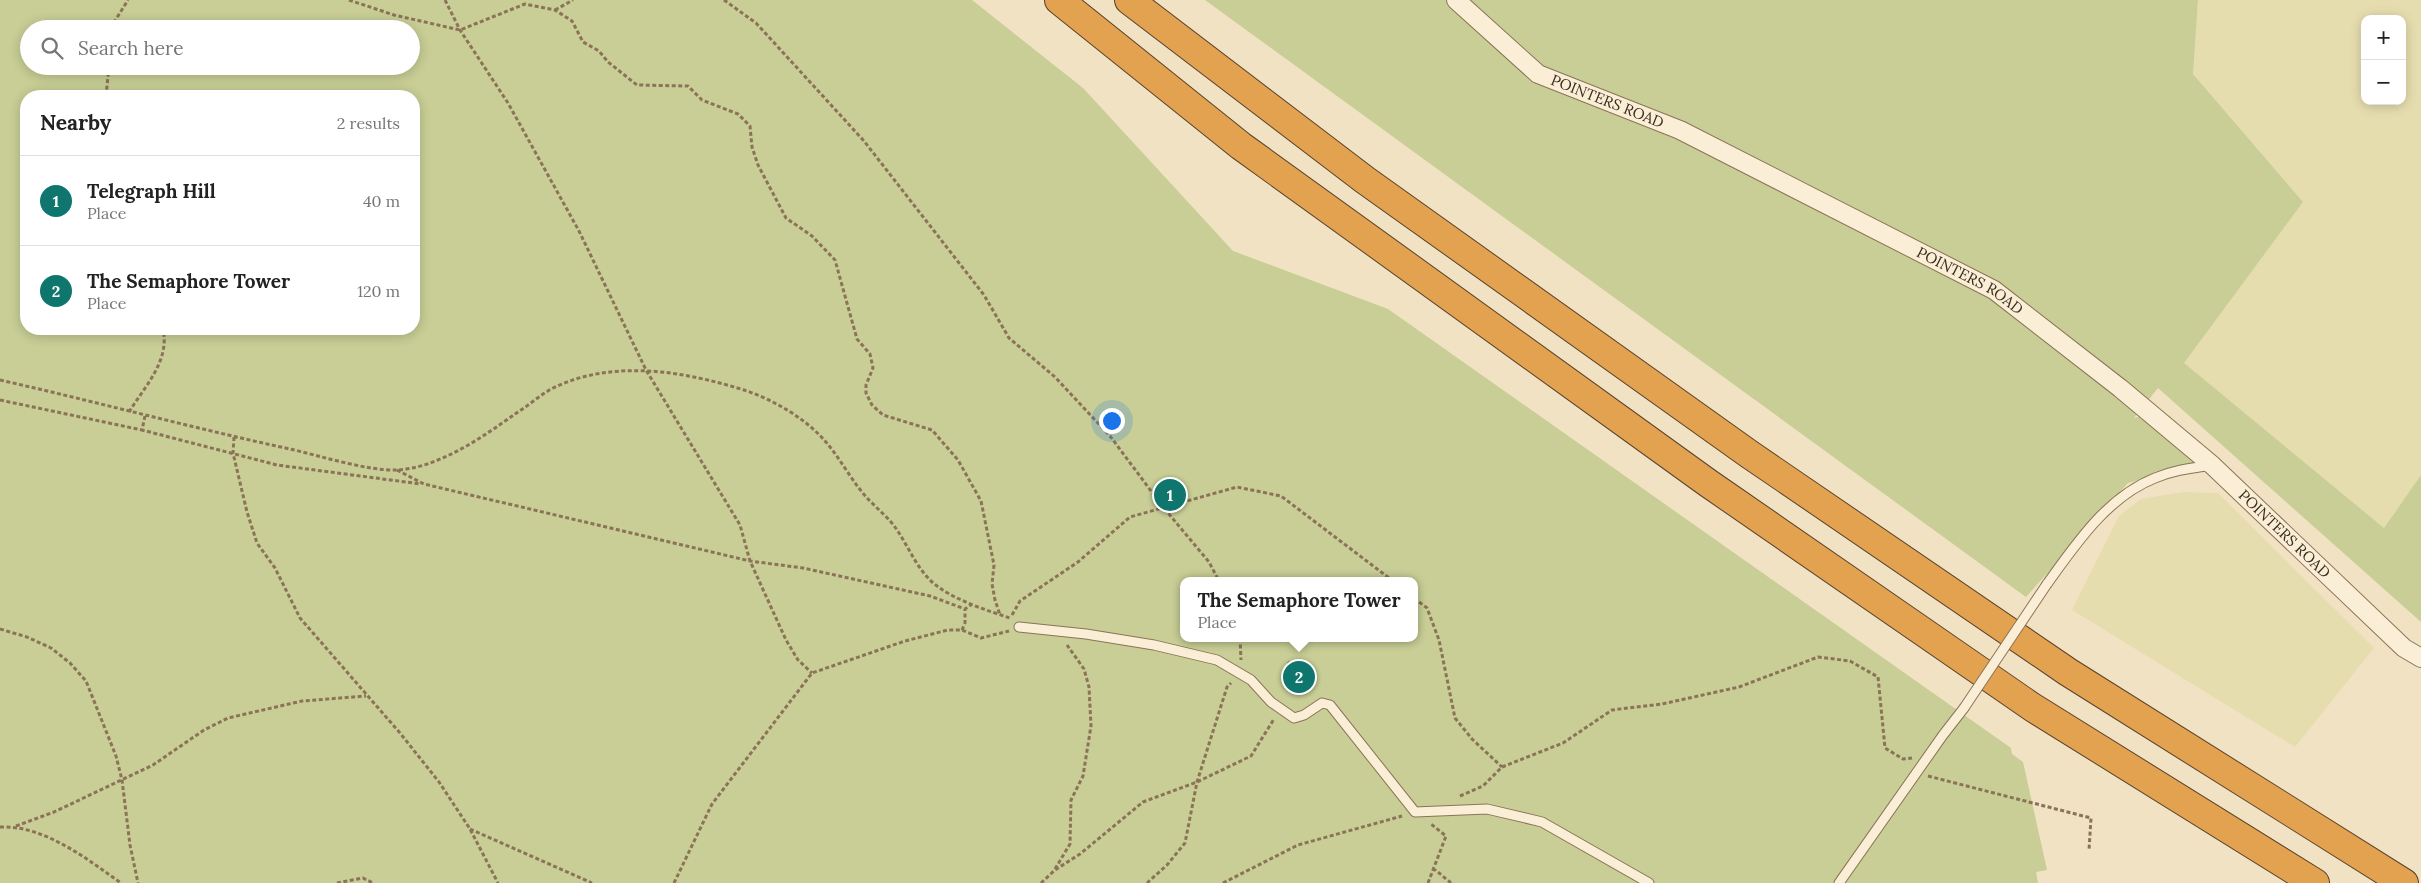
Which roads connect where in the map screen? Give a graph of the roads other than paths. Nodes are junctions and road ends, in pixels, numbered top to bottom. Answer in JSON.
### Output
{"nodes":[{"id":1,"x":1059,"y":0,"type":"edge"},
{"id":2,"x":1129,"y":0,"type":"edge"},
{"id":3,"x":1456,"y":0,"type":"edge"},
{"id":4,"x":2212,"y":466,"type":"junction"},
{"id":5,"x":1019,"y":627,"type":"road end"},
{"id":6,"x":2421,"y":658,"type":"edge"},
{"id":7,"x":1649,"y":883,"type":"edge"},
{"id":8,"x":1839,"y":883,"type":"edge"},
{"id":9,"x":2315,"y":883,"type":"edge"},
{"id":10,"x":2404,"y":883,"type":"edge"}],
"edges":[{"from":1,"to":9,"type":"highway"},
{"from":2,"to":10,"type":"highway"},
{"from":3,"to":4,"type":"street","name":"POINTERS ROAD"},
{"from":4,"to":6,"type":"street","name":"POINTERS ROAD"},
{"from":4,"to":8,"type":"lane","bridge":true},
{"from":5,"to":7,"type":"lane"}]}
